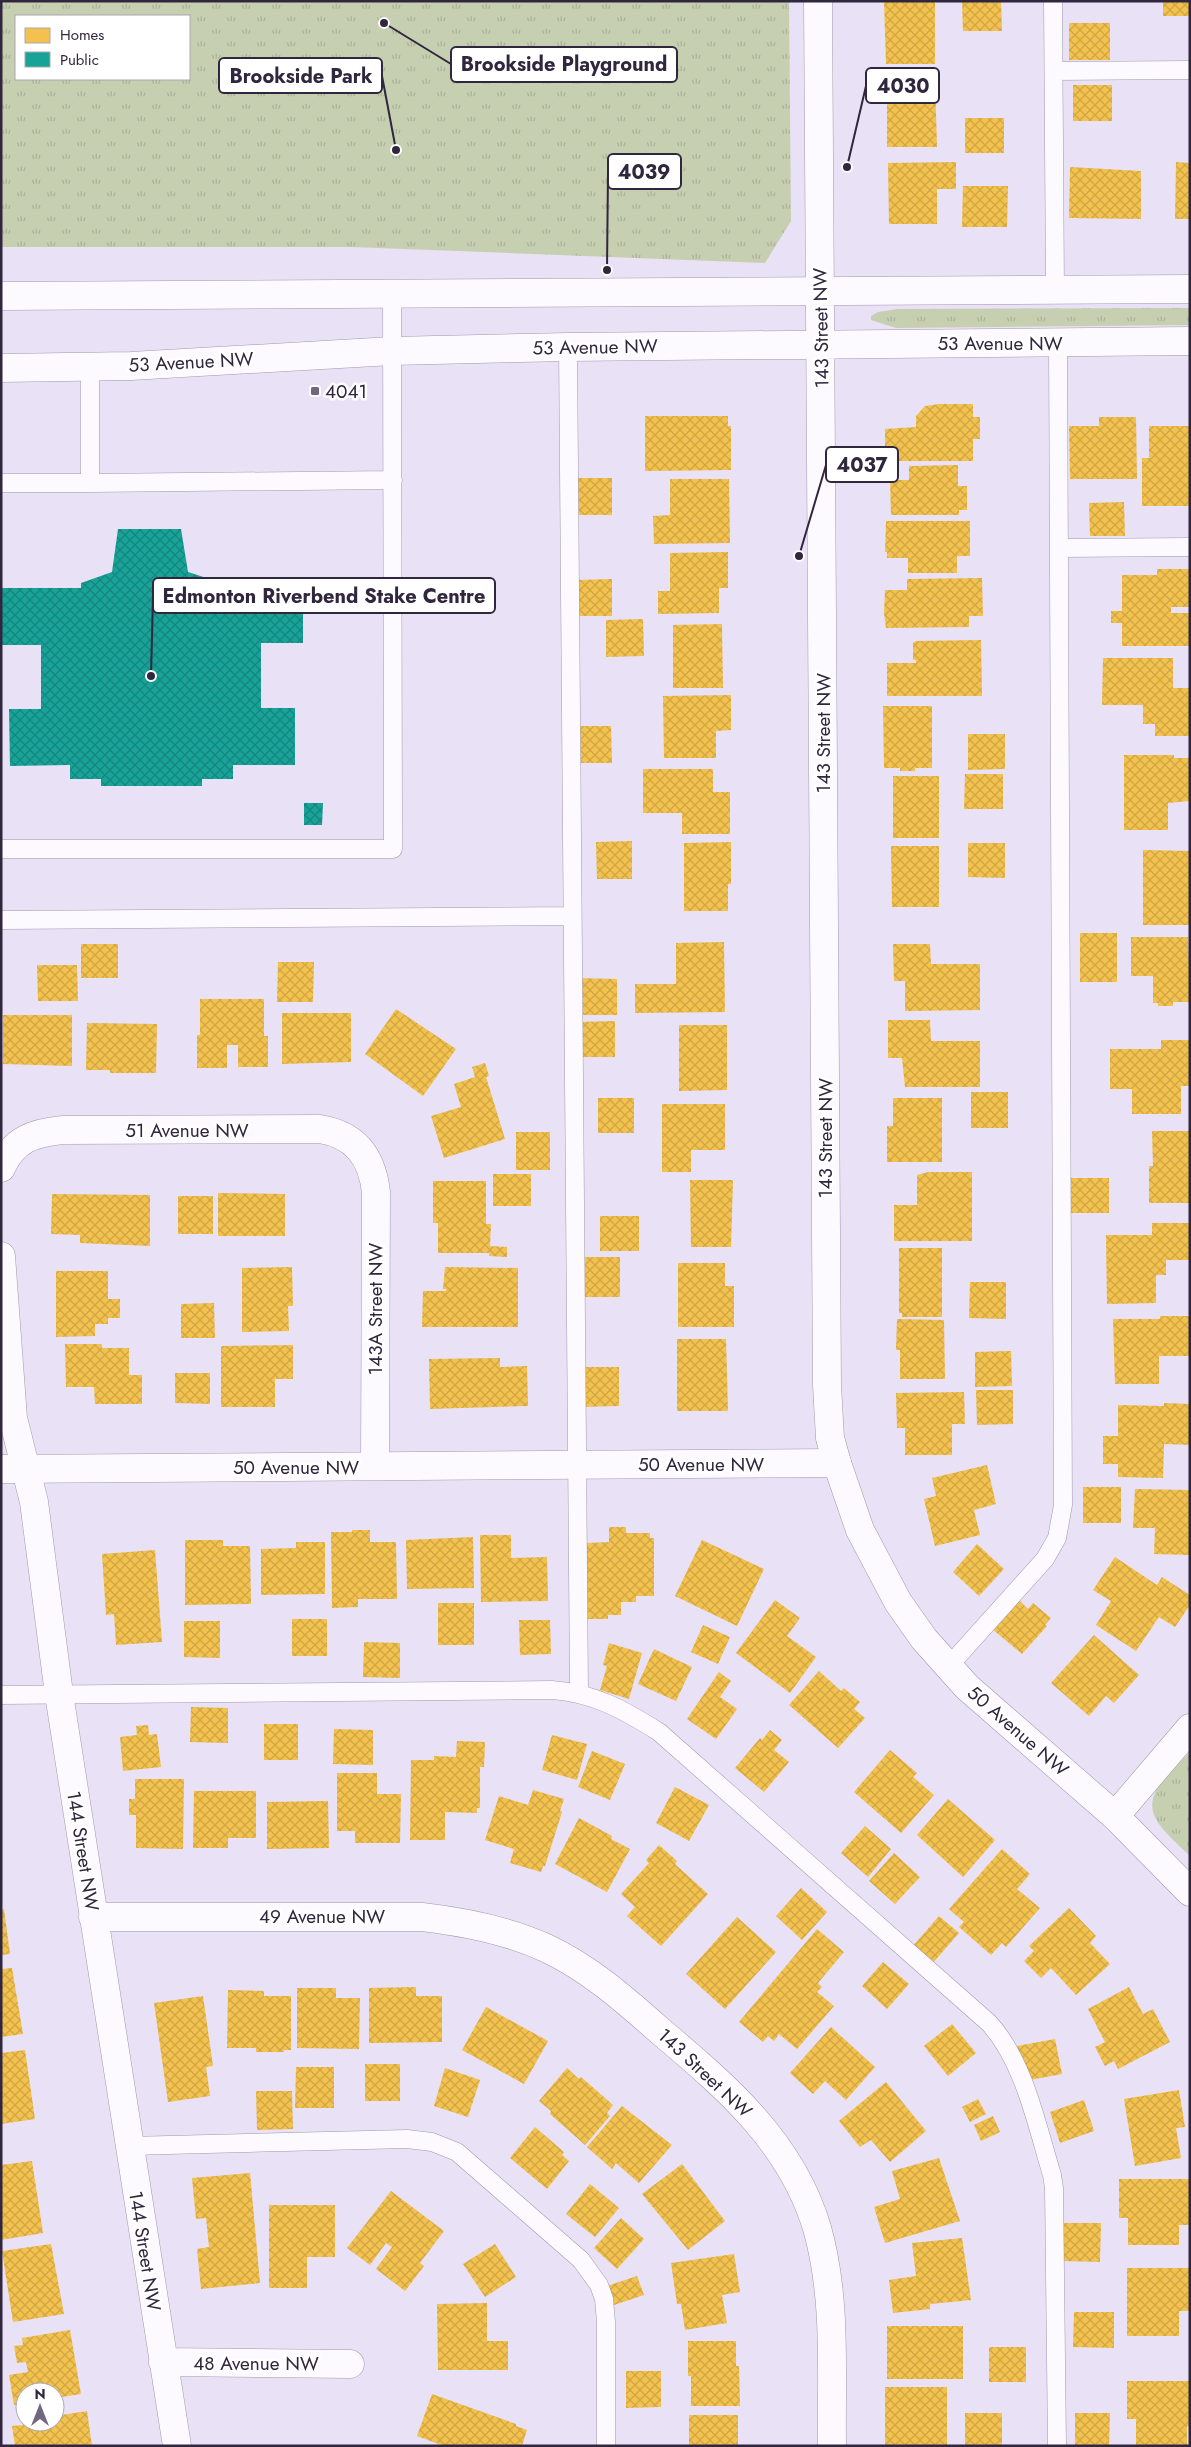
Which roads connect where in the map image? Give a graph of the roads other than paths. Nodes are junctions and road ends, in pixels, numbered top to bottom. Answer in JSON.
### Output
{"nodes":[{"id":1,"x":818,"y":1,"type":"edge"},
{"id":2,"x":1053,"y":1,"type":"edge"},
{"id":3,"x":1190,"y":70,"type":"edge"},
{"id":4,"x":1054,"y":71,"type":"junction"},
{"id":5,"x":1055,"y":289,"type":"junction"},
{"id":6,"x":1190,"y":289,"type":"edge"},
{"id":7,"x":821,"y":290,"type":"junction"},
{"id":8,"x":392,"y":294,"type":"junction"},
{"id":9,"x":1,"y":296,"type":"edge"},
{"id":10,"x":1190,"y":341,"type":"edge"},
{"id":11,"x":1058,"y":342,"type":"junction"},
{"id":12,"x":821,"y":344,"type":"junction"},
{"id":13,"x":568,"y":347,"type":"junction"},
{"id":14,"x":392,"y":351,"type":"junction"},
{"id":15,"x":90,"y":366,"type":"junction"},
{"id":16,"x":1,"y":368,"type":"edge"},
{"id":17,"x":393,"y":480,"type":"junction"},
{"id":18,"x":1,"y":483,"type":"edge"},
{"id":19,"x":90,"y":483,"type":"junction"},
{"id":20,"x":1059,"y":548,"type":"junction"},
{"id":21,"x":1190,"y":548,"type":"edge"},
{"id":22,"x":1,"y":849,"type":"edge"},
{"id":23,"x":571,"y":916,"type":"junction"},
{"id":24,"x":1,"y":920,"type":"edge"},
{"id":25,"x":365,"y":1154,"type":"joint"},
{"id":26,"x":4,"y":1161,"type":"edge"},
{"id":27,"x":1,"y":1256,"type":"edge"},
{"id":28,"x":837,"y":1463,"type":"junction"},
{"id":29,"x":578,"y":1465,"type":"junction"},
{"id":30,"x":375,"y":1466,"type":"junction"},
{"id":31,"x":13,"y":1469,"type":"edge"},
{"id":32,"x":948,"y":1667,"type":"junction"},
{"id":33,"x":579,"y":1692,"type":"junction"},
{"id":34,"x":59,"y":1694,"type":"junction"},
{"id":35,"x":1,"y":1695,"type":"edge"},
{"id":36,"x":1190,"y":1728,"type":"edge"},
{"id":37,"x":1114,"y":1816,"type":"junction"},
{"id":38,"x":1190,"y":1892,"type":"edge"},
{"id":39,"x":93,"y":1917,"type":"junction"},
{"id":40,"x":546,"y":1948,"type":"joint"},
{"id":41,"x":129,"y":2146,"type":"junction"},
{"id":42,"x":163,"y":2362,"type":"junction"},
{"id":43,"x":350,"y":2364,"type":"dead end"},
{"id":44,"x":176,"y":2446,"type":"edge"},
{"id":45,"x":606,"y":2446,"type":"edge"},
{"id":46,"x":832,"y":2446,"type":"edge"},
{"id":47,"x":1057,"y":2446,"type":"edge"}],
"edges":[{"from":1,"to":7,"type":"street","name":"143 Street NW"},
{"from":2,"to":4,"type":"lane"},
{"from":3,"to":4,"type":"lane"},
{"from":4,"to":5,"type":"lane"},
{"from":5,"to":6,"type":"street"},
{"from":5,"to":7,"type":"street"},
{"from":7,"to":8,"type":"street"},
{"from":7,"to":12,"type":"street","name":"143 Street NW"},
{"from":8,"to":9,"type":"street"},
{"from":8,"to":14,"type":"lane"},
{"from":10,"to":11,"type":"street","name":"53 Avenue NW"},
{"from":11,"to":12,"type":"street","name":"53 Avenue NW"},
{"from":11,"to":20,"type":"lane"},
{"from":12,"to":13,"type":"street","name":"53 Avenue NW"},
{"from":12,"to":28,"type":"street","name":"143 Street NW"},
{"from":13,"to":14,"type":"street","name":"53 Avenue NW"},
{"from":13,"to":23,"type":"lane"},
{"from":14,"to":15,"type":"street","name":"53 Avenue NW"},
{"from":14,"to":17,"type":"lane"},
{"from":15,"to":16,"type":"street","name":"53 Avenue NW"},
{"from":15,"to":19,"type":"lane"},
{"from":17,"to":19,"type":"lane"},
{"from":17,"to":22,"type":"lane"},
{"from":18,"to":19,"type":"lane"},
{"from":20,"to":21,"type":"lane"},
{"from":20,"to":32,"type":"lane"},
{"from":23,"to":24,"type":"lane"},
{"from":23,"to":29,"type":"lane"},
{"from":25,"to":26,"type":"street","name":"51 Avenue NW"},
{"from":25,"to":30,"type":"street","name":"143A Street NW"},
{"from":27,"to":31,"type":"street","name":"144 Street NW"},
{"from":28,"to":29,"type":"street","name":"50 Avenue NW"},
{"from":28,"to":32,"type":"street","name":"50 Avenue NW"},
{"from":29,"to":30,"type":"street","name":"50 Avenue NW"},
{"from":29,"to":33,"type":"lane"},
{"from":30,"to":31,"type":"street","name":"50 Avenue NW"},
{"from":31,"to":34,"type":"street","name":"144 Street NW"},
{"from":32,"to":37,"type":"street","name":"50 Avenue NW"},
{"from":33,"to":34,"type":"lane"},
{"from":33,"to":47,"type":"lane"},
{"from":34,"to":35,"type":"lane"},
{"from":34,"to":39,"type":"street","name":"144 Street NW"},
{"from":36,"to":37,"type":"street"},
{"from":37,"to":38,"type":"street","name":"50 Avenue NW"},
{"from":39,"to":40,"type":"street","name":"49 Avenue NW"},
{"from":39,"to":41,"type":"street","name":"144 Street NW"},
{"from":40,"to":46,"type":"street","name":"143 Street NW"},
{"from":41,"to":42,"type":"street","name":"144 Street NW"},
{"from":41,"to":45,"type":"lane"},
{"from":42,"to":43,"type":"street","name":"48 Avenue NW"},
{"from":42,"to":44,"type":"street","name":"144 Street NW"}]}
